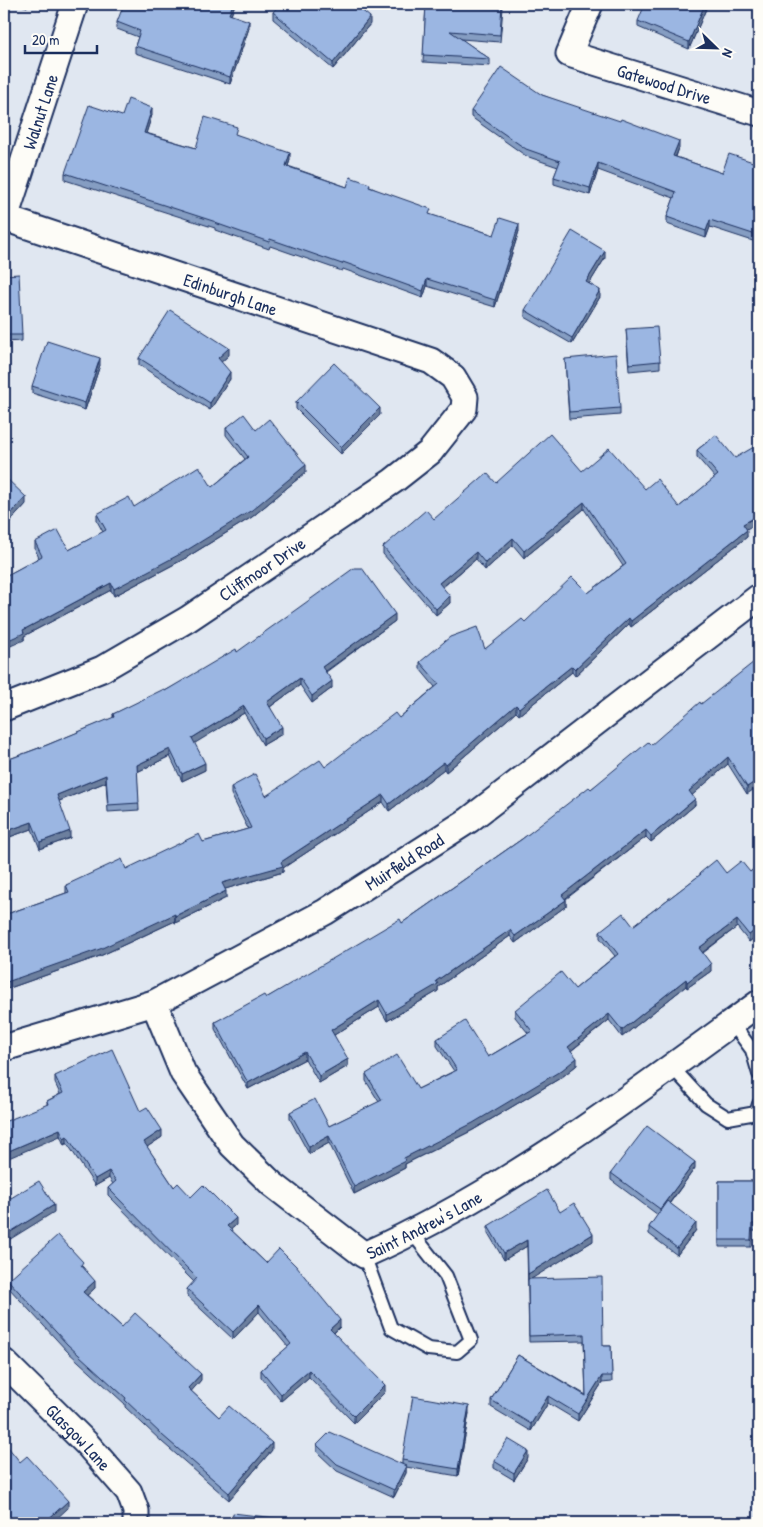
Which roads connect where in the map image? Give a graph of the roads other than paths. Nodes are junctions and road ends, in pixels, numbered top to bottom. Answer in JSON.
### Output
{"nodes":[{"id":1,"x":75,"y":4,"type":"edge"},
{"id":2,"x":590,"y":4,"type":"edge"},
{"id":3,"x":759,"y":114,"type":"edge"},
{"id":4,"x":5,"y":218,"type":"edge"},
{"id":5,"x":453,"y":377,"type":"joint"},
{"id":6,"x":759,"y":597,"type":"edge"},
{"id":7,"x":4,"y":708,"type":"edge"},
{"id":8,"x":154,"y":1003,"type":"junction"},
{"id":9,"x":759,"y":1003,"type":"edge"},
{"id":10,"x":732,"y":1022,"type":"junction"},
{"id":11,"x":4,"y":1048,"type":"edge"},
{"id":12,"x":672,"y":1067,"type":"junction"},
{"id":13,"x":759,"y":1074,"type":"edge"},
{"id":14,"x":759,"y":1104,"type":"edge"},
{"id":15,"x":413,"y":1234,"type":"junction"},
{"id":16,"x":364,"y":1255,"type":"junction"},
{"id":17,"x":4,"y":1362,"type":"edge"},
{"id":18,"x":136,"y":1523,"type":"edge"}],
"edges":[{"from":1,"to":4,"type":"street","name":"Walnut Lane"},
{"from":2,"to":3,"type":"street","name":"Gatewood Drive"},
{"from":4,"to":5,"type":"street","name":"Edinburgh Lane"},
{"from":5,"to":7,"type":"street","name":"Cliffmoor Drive"},
{"from":6,"to":8,"type":"street","name":"Muirfield Road"},
{"from":8,"to":11,"type":"street","name":"Muirfield Road"},
{"from":8,"to":16,"type":"street","name":"Saint Andrew's Lane"},
{"from":9,"to":10,"type":"street","name":"Saint Andrew's Lane"},
{"from":10,"to":12,"type":"street","name":"Saint Andrew's Lane"},
{"from":10,"to":13,"type":"lane"},
{"from":12,"to":14,"type":"lane"},
{"from":12,"to":15,"type":"street","name":"Saint Andrew's Lane"},
{"from":15,"to":16,"type":"street","name":"Saint Andrew's Lane"},
{"from":15,"to":16,"type":"lane"},
{"from":17,"to":18,"type":"street","name":"Glasgow Lane"}]}
